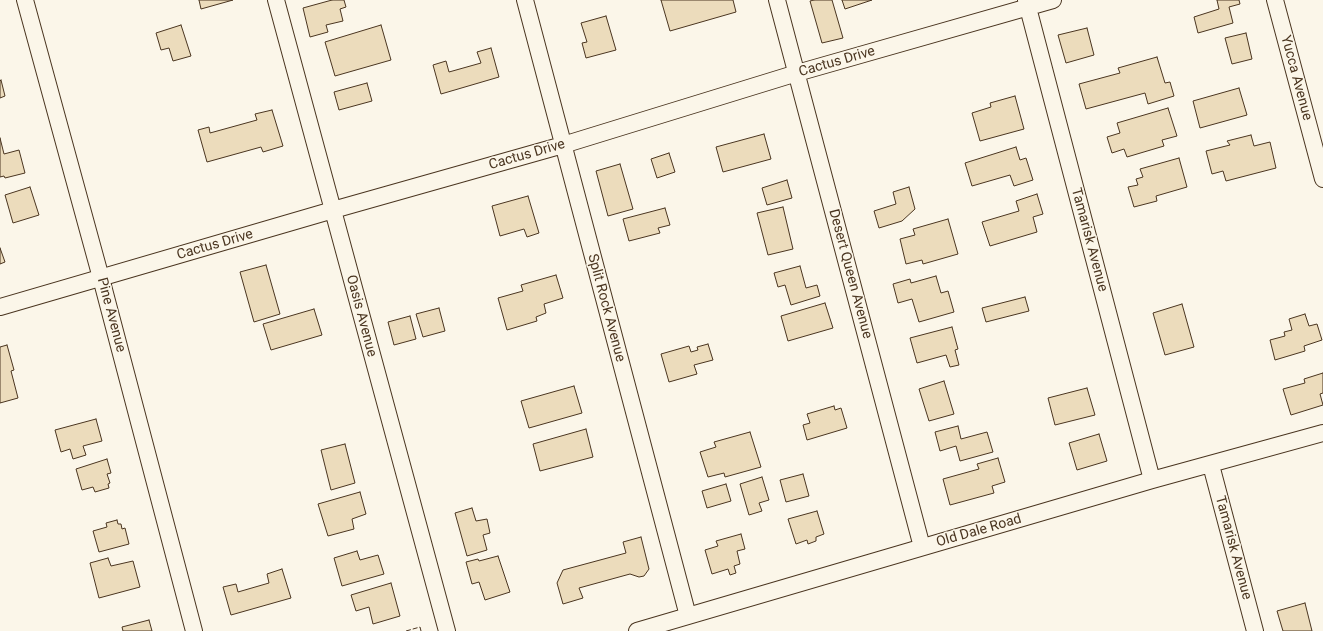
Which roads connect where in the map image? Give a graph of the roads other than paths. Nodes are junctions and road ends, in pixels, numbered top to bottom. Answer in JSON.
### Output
{"nodes":[{"id":1,"x":25,"y":0,"type":"edge"},
{"id":2,"x":276,"y":0,"type":"edge"},
{"id":3,"x":525,"y":0,"type":"edge"},
{"id":4,"x":777,"y":0,"type":"edge"},
{"id":5,"x":1052,"y":0,"type":"edge"},
{"id":6,"x":1275,"y":0,"type":"edge"},
{"id":7,"x":1027,"y":3,"type":"edge"},
{"id":8,"x":797,"y":73,"type":"junction"},
{"id":9,"x":563,"y":145,"type":"junction"},
{"id":10,"x":1323,"y":179,"type":"edge"},
{"id":11,"x":333,"y":210,"type":"junction"},
{"id":12,"x":101,"y":278,"type":"junction"},
{"id":13,"x":0,"y":308,"type":"edge"},
{"id":14,"x":1323,"y":433,"type":"edge"},
{"id":15,"x":1211,"y":465,"type":"junction"},
{"id":16,"x":1152,"y":480,"type":"junction"},
{"id":17,"x":922,"y":547,"type":"junction"},
{"id":18,"x":688,"y":616,"type":"junction"},
{"id":19,"x":194,"y":631,"type":"edge"},
{"id":20,"x":446,"y":631,"type":"edge"},
{"id":21,"x":637,"y":631,"type":"edge"},
{"id":22,"x":1255,"y":631,"type":"edge"}],
"edges":[{"from":1,"to":12,"type":"street","name":"Pine Avenue"},
{"from":2,"to":11,"type":"street","name":"Oasis Avenue"},
{"from":3,"to":9,"type":"street","name":"Split Rock Avenue"},
{"from":4,"to":8,"type":"street","name":"Desert Queen Avenue"},
{"from":5,"to":7,"type":"street","name":"Cactus Drive"},
{"from":6,"to":10,"type":"street","name":"Yucca Avenue"},
{"from":7,"to":8,"type":"street","name":"Cactus Drive"},
{"from":7,"to":16,"type":"street","name":"Tamarisk Avenue"},
{"from":8,"to":9,"type":"street","name":"Cactus Drive"},
{"from":8,"to":17,"type":"street","name":"Desert Queen Avenue"},
{"from":9,"to":11,"type":"street","name":"Cactus Drive"},
{"from":9,"to":18,"type":"street","name":"Split Rock Avenue"},
{"from":11,"to":12,"type":"street","name":"Cactus Drive"},
{"from":11,"to":20,"type":"street","name":"Oasis Avenue"},
{"from":12,"to":13,"type":"street","name":"Cactus Drive"},
{"from":12,"to":19,"type":"street","name":"Pine Avenue"},
{"from":14,"to":15,"type":"street","name":"Old Dale Road"},
{"from":15,"to":16,"type":"street","name":"Old Dale Road"},
{"from":15,"to":22,"type":"street","name":"Tamarisk Avenue"},
{"from":16,"to":17,"type":"street","name":"Old Dale Road"},
{"from":17,"to":18,"type":"street","name":"Old Dale Road"},
{"from":18,"to":21,"type":"street","name":"Old Dale Road"}]}
